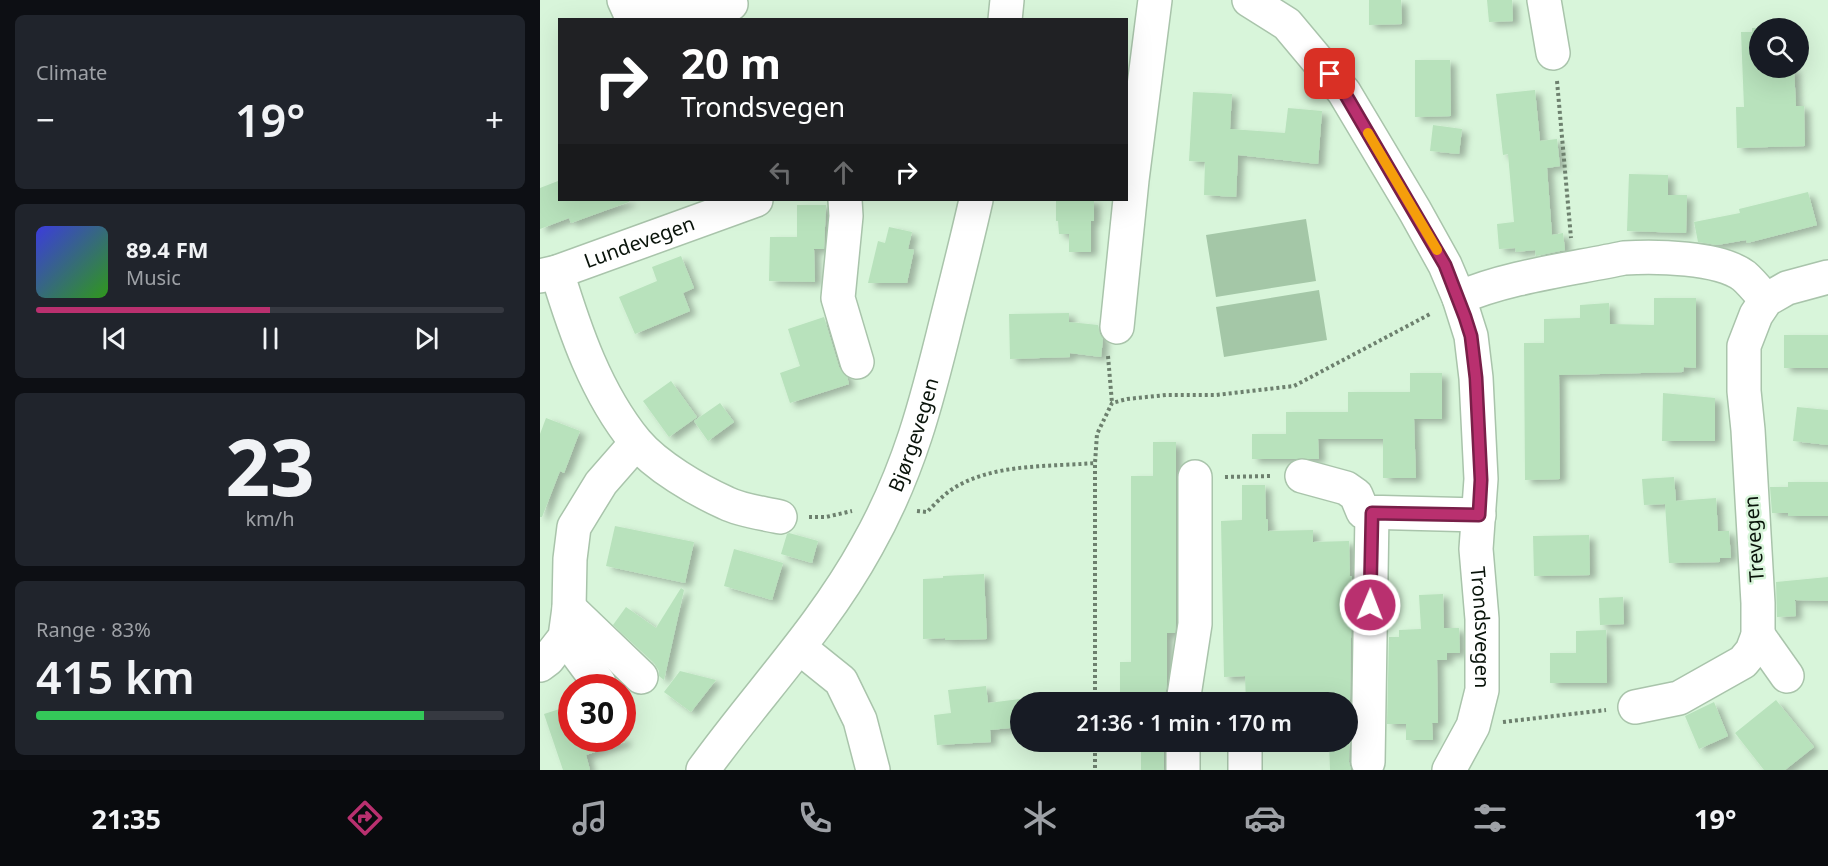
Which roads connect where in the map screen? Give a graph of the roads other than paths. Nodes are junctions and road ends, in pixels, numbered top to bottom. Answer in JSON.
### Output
{"nodes":[{"id":1,"x":624,"y":0,"type":"edge"},
{"id":2,"x":1007,"y":0,"type":"edge"},
{"id":3,"x":1155,"y":0,"type":"edge"},
{"id":4,"x":1544,"y":0,"type":"edge"},
{"id":5,"x":1253,"y":1,"type":"edge"},
{"id":6,"x":730,"y":4,"type":"dead end"},
{"id":7,"x":1005,"y":18,"type":"edge"},
{"id":8,"x":1553,"y":52,"type":"road end"},
{"id":9,"x":753,"y":201,"type":"edge"},
{"id":10,"x":846,"y":201,"type":"edge"},
{"id":11,"x":976,"y":201,"type":"edge"},
{"id":12,"x":548,"y":274,"type":"edge"},
{"id":13,"x":1828,"y":277,"type":"edge"},
{"id":14,"x":1459,"y":298,"type":"junction"},
{"id":15,"x":1766,"y":300,"type":"junction"},
{"id":16,"x":1117,"y":327,"type":"road end"},
{"id":17,"x":857,"y":362,"type":"dead end"},
{"id":18,"x":636,"y":443,"type":"junction"},
{"id":19,"x":1302,"y":476,"type":"road end"},
{"id":20,"x":1195,"y":477,"type":"road end"},
{"id":21,"x":1372,"y":513,"type":"junction"},
{"id":22,"x":1479,"y":515,"type":"junction"},
{"id":23,"x":780,"y":517,"type":"road end"},
{"id":24,"x":567,"y":623,"type":"junction"},
{"id":25,"x":1758,"y":635,"type":"junction"},
{"id":26,"x":800,"y":648,"type":"junction"},
{"id":27,"x":540,"y":665,"type":"edge"},
{"id":28,"x":594,"y":674,"type":"edge"},
{"id":29,"x":1786,"y":676,"type":"dead end"},
{"id":30,"x":641,"y":677,"type":"dead end"},
{"id":31,"x":1185,"y":692,"type":"edge"},
{"id":32,"x":1635,"y":707,"type":"road end"},
{"id":33,"x":1183,"y":752,"type":"edge"},
{"id":34,"x":1368,"y":762,"type":"dead end"},
{"id":35,"x":703,"y":770,"type":"edge"},
{"id":36,"x":873,"y":770,"type":"edge"},
{"id":37,"x":1183,"y":770,"type":"edge"},
{"id":38,"x":1449,"y":770,"type":"edge"}],
"edges":[{"from":1,"to":6,"type":"street"},
{"from":2,"to":7,"type":"street"},
{"from":3,"to":16,"type":"street"},
{"from":4,"to":8,"type":"street"},
{"from":5,"to":14,"type":"street","name":"Trondsvegen"},
{"from":9,"to":12,"type":"street","name":"Lundevegen"},
{"from":10,"to":17,"type":"street"},
{"from":11,"to":26,"type":"street","name":"Bjørgevegen"},
{"from":12,"to":18,"type":"street","name":"Lundevegen"},
{"from":13,"to":15,"type":"street"},
{"from":14,"to":15,"type":"street"},
{"from":14,"to":22,"type":"street","name":"Trondsvegen"},
{"from":15,"to":25,"type":"street","name":"Trevegen"},
{"from":18,"to":23,"type":"street","name":"Lundevegen"},
{"from":18,"to":24,"type":"street"},
{"from":19,"to":21,"type":"street"},
{"from":20,"to":31,"type":"street"},
{"from":21,"to":22,"type":"street"},
{"from":21,"to":34,"type":"street"},
{"from":22,"to":38,"type":"street","name":"Trondsvegen"},
{"from":24,"to":27,"type":"street"},
{"from":24,"to":28,"type":"street"},
{"from":24,"to":30,"type":"street"},
{"from":25,"to":29,"type":"street"},
{"from":25,"to":32,"type":"street","name":"Trevegen"},
{"from":26,"to":35,"type":"street","name":"Bjørgevegen"},
{"from":26,"to":36,"type":"street"},
{"from":33,"to":37,"type":"street"}]}
